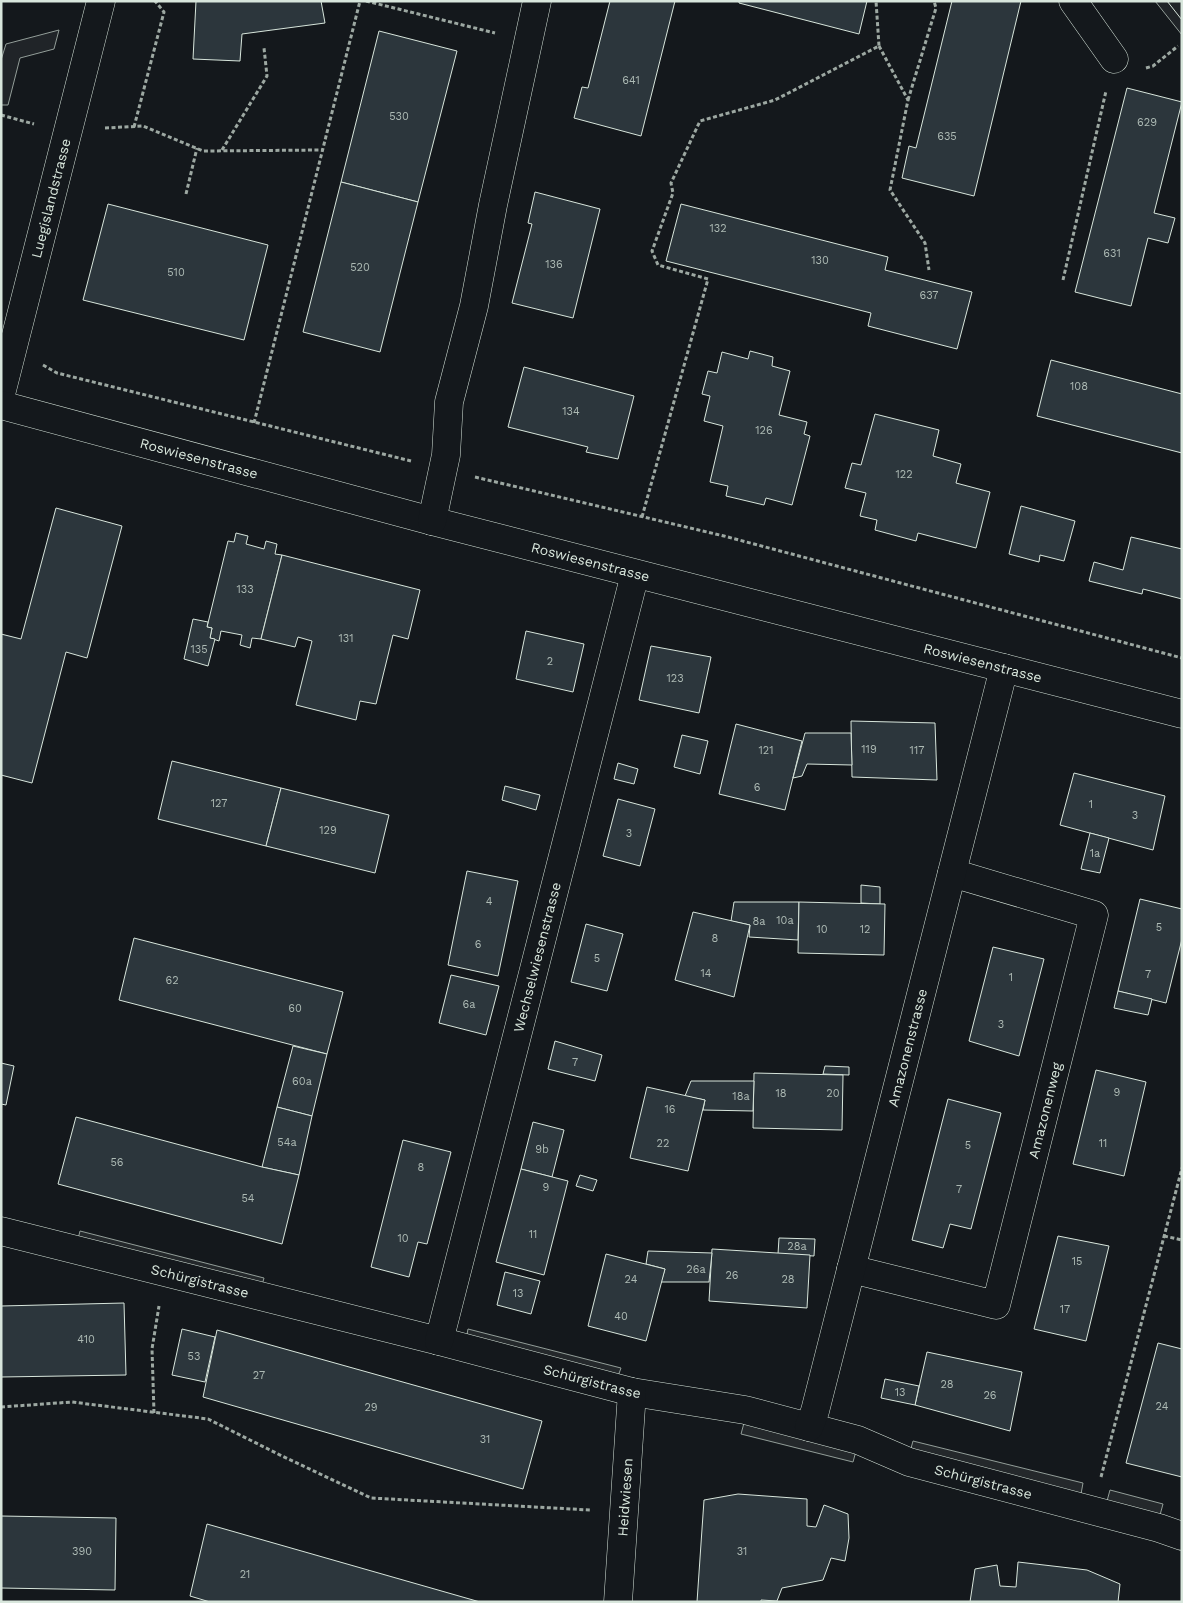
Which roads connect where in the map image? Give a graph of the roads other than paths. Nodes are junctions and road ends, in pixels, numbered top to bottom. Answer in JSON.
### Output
{"nodes":[{"id":1,"x":102,"y":1,"type":"edge"},
{"id":2,"x":537,"y":1,"type":"edge"},
{"id":3,"x":1074,"y":1,"type":"edge"},
{"id":4,"x":1114,"y":59,"type":"road end"},
{"id":5,"x":1,"y":394,"type":"edge"},
{"id":6,"x":1,"y":405,"type":"edge"},
{"id":7,"x":432,"y":521,"type":"junction"},
{"id":8,"x":635,"y":574,"type":"junction"},
{"id":9,"x":1004,"y":668,"type":"junction"},
{"id":10,"x":1182,"y":714,"type":"edge"},
{"id":11,"x":952,"y":873,"type":"junction"},
{"id":12,"x":1,"y":1231,"type":"edge"},
{"id":13,"x":851,"y":1269,"type":"junction"},
{"id":14,"x":439,"y":1341,"type":"junction"},
{"id":15,"x":632,"y":1392,"type":"junction"},
{"id":16,"x":809,"y":1427,"type":"junction"},
{"id":17,"x":1182,"y":1536,"type":"edge"},
{"id":18,"x":618,"y":1602,"type":"edge"}],
"edges":[{"from":1,"to":5,"type":"street","name":"Luegislandstrasse"},
{"from":2,"to":7,"type":"street"},
{"from":3,"to":4,"type":"street"},
{"from":6,"to":7,"type":"street","name":"Roswiesenstrasse"},
{"from":7,"to":8,"type":"street","name":"Roswiesenstrasse"},
{"from":8,"to":9,"type":"street","name":"Roswiesenstrasse"},
{"from":8,"to":14,"type":"street","name":"Wechselwiesenstrasse"},
{"from":9,"to":10,"type":"street","name":"Roswiesenstrasse"},
{"from":9,"to":11,"type":"street","name":"Amazonenstrasse"},
{"from":11,"to":13,"type":"street","name":"Amazonenstrasse"},
{"from":11,"to":13,"type":"street","name":"Amazonenweg"},
{"from":12,"to":14,"type":"street","name":"Schürgistrasse"},
{"from":13,"to":16,"type":"street","name":"Amazonenstrasse"},
{"from":14,"to":15,"type":"street","name":"Schürgistrasse"},
{"from":15,"to":16,"type":"street","name":"Schürgistrasse"},
{"from":15,"to":18,"type":"street","name":"Heidwiesen"},
{"from":16,"to":17,"type":"street","name":"Schürgistrasse"}]}
